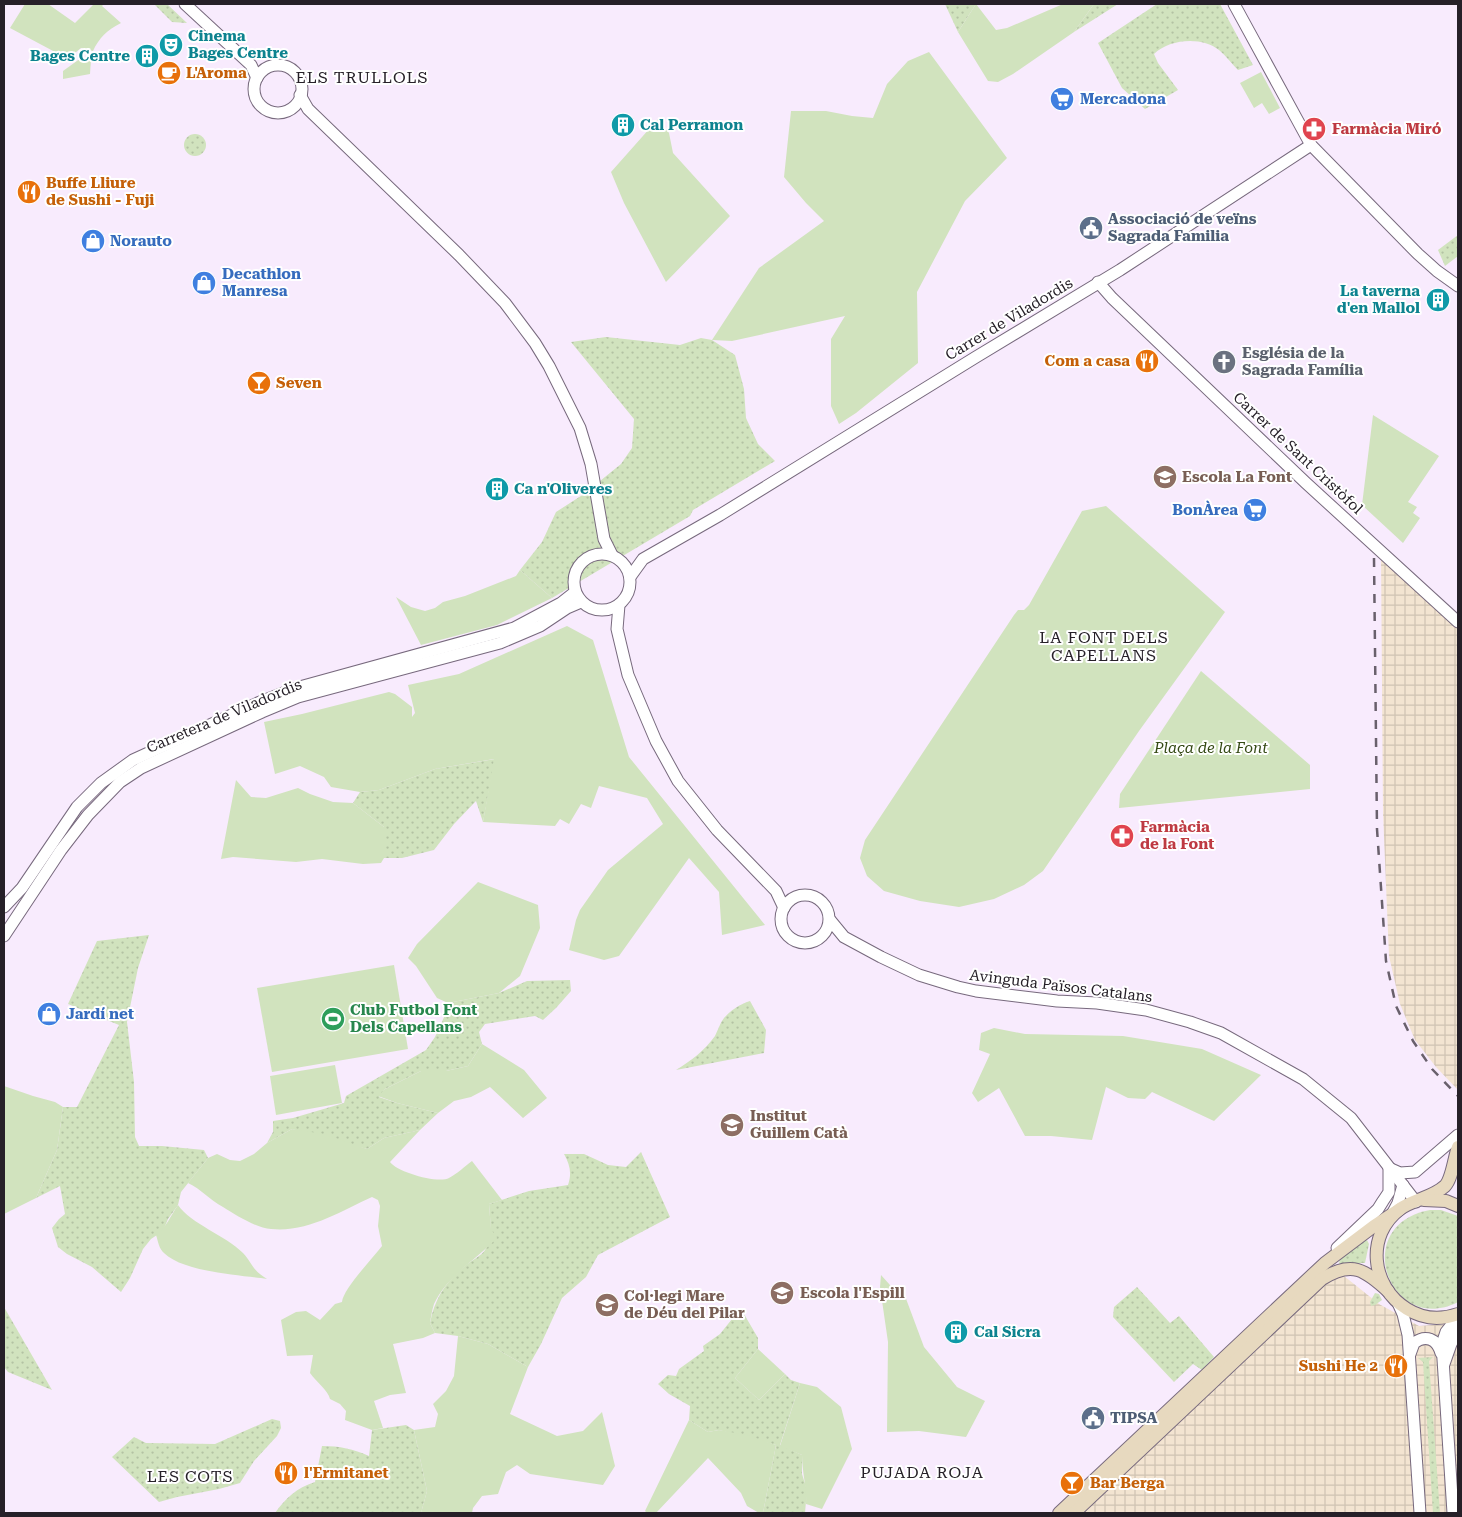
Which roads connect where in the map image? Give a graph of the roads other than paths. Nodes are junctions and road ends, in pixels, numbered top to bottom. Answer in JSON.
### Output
{"nodes":[{"id":1,"x":185,"y":4,"type":"edge"},
{"id":2,"x":194,"y":4,"type":"edge"},
{"id":3,"x":1234,"y":4,"type":"edge"},
{"id":4,"x":272,"y":66,"type":"junction"},
{"id":5,"x":257,"y":78,"type":"junction"},
{"id":6,"x":300,"y":95,"type":"junction"},
{"id":7,"x":293,"y":107,"type":"junction"},
{"id":8,"x":308,"y":109,"type":"junction"},
{"id":9,"x":1311,"y":145,"type":"junction"},
{"id":10,"x":1098,"y":282,"type":"junction"},
{"id":11,"x":1458,"y":286,"type":"edge"},
{"id":12,"x":604,"y":539,"type":"junction"},
{"id":13,"x":595,"y":554,"type":"junction"},
{"id":14,"x":616,"y":557,"type":"junction"},
{"id":15,"x":643,"y":559,"type":"junction"},
{"id":16,"x":630,"y":577,"type":"junction"},
{"id":17,"x":575,"y":592,"type":"junction"},
{"id":18,"x":581,"y":602,"type":"junction"},
{"id":19,"x":619,"y":604,"type":"junction"},
{"id":20,"x":600,"y":610,"type":"junction"},
{"id":21,"x":1458,"y":622,"type":"edge"},
{"id":22,"x":617,"y":630,"type":"junction"},
{"id":23,"x":776,"y":890,"type":"junction"},
{"id":24,"x":795,"y":897,"type":"junction"},
{"id":25,"x":4,"y":907,"type":"edge"},
{"id":26,"x":784,"y":908,"type":"junction"},
{"id":27,"x":830,"y":920,"type":"junction"},
{"id":28,"x":4,"y":936,"type":"edge"},
{"id":29,"x":822,"y":937,"type":"junction"},
{"id":30,"x":844,"y":938,"type":"junction"},
{"id":31,"x":4,"y":944,"type":"edge"},
{"id":32,"x":1458,"y":1135,"type":"edge"},
{"id":33,"x":1458,"y":1147,"type":"edge"},
{"id":34,"x":1389,"y":1168,"type":"junction"},
{"id":35,"x":1403,"y":1185,"type":"junction"},
{"id":36,"x":1416,"y":1202,"type":"junction"},
{"id":37,"x":1458,"y":1206,"type":"edge"},
{"id":38,"x":1394,"y":1214,"type":"junction"},
{"id":39,"x":1325,"y":1263,"type":"junction"},
{"id":40,"x":1388,"y":1291,"type":"junction"},
{"id":41,"x":1398,"y":1303,"type":"junction"},
{"id":42,"x":1458,"y":1315,"type":"edge"},
{"id":43,"x":1458,"y":1332,"type":"edge"},
{"id":44,"x":1441,"y":1353,"type":"junction"},
{"id":45,"x":1410,"y":1356,"type":"junction"},
{"id":46,"x":1443,"y":1371,"type":"junction"},
{"id":47,"x":1059,"y":1513,"type":"edge"},
{"id":48,"x":1074,"y":1513,"type":"edge"},
{"id":49,"x":1420,"y":1513,"type":"edge"},
{"id":50,"x":1453,"y":1513,"type":"edge"}],
"edges":[{"from":1,"to":5,"type":"street"},
{"from":2,"to":4,"type":"street"},
{"from":3,"to":9,"type":"street"},
{"from":4,"to":5,"type":"street"},
{"from":4,"to":6,"type":"street"},
{"from":5,"to":7,"type":"street"},
{"from":6,"to":7,"type":"street"},
{"from":6,"to":8,"type":"street"},
{"from":7,"to":8,"type":"street"},
{"from":8,"to":12,"type":"street"},
{"from":9,"to":10,"type":"street","name":"Carrer de Viladordis"},
{"from":9,"to":11,"type":"street"},
{"from":10,"to":15,"type":"street","name":"Carrer de Viladordis"},
{"from":10,"to":21,"type":"street","name":"Carrer de Sant Cristòfol"},
{"from":12,"to":13,"type":"street"},
{"from":12,"to":14,"type":"street"},
{"from":13,"to":14,"type":"street"},
{"from":13,"to":17,"type":"street"},
{"from":14,"to":15,"type":"street"},
{"from":14,"to":16,"type":"street"},
{"from":15,"to":16,"type":"street"},
{"from":16,"to":19,"type":"street"},
{"from":17,"to":18,"type":"street"},
{"from":17,"to":25,"type":"street","name":"Carretera de Viladordis"},
{"from":18,"to":20,"type":"street"},
{"from":18,"to":28,"type":"street","name":"Carretera de Viladordis"},
{"from":19,"to":20,"type":"street"},
{"from":19,"to":22,"type":"street","name":"Avinguda Països Catalans"},
{"from":20,"to":22,"type":"street","name":"Avinguda Països Catalans"},
{"from":22,"to":23,"type":"street","name":"Avinguda Països Catalans"},
{"from":23,"to":24,"type":"street","name":"Avinguda Països Catalans"},
{"from":23,"to":26,"type":"street","name":"Avinguda Països Catalans"},
{"from":24,"to":26,"type":"street"},
{"from":24,"to":27,"type":"street","name":"Avinguda Països Catalans"},
{"from":26,"to":29,"type":"street","name":"Avinguda Països Catalans"},
{"from":27,"to":29,"type":"street"},
{"from":27,"to":30,"type":"street","name":"Avinguda Països Catalans"},
{"from":28,"to":31,"type":"street"},
{"from":29,"to":30,"type":"street","name":"Avinguda Països Catalans"},
{"from":30,"to":34,"type":"street","name":"Avinguda Països Catalans"},
{"from":32,"to":34,"type":"street"},
{"from":33,"to":36,"type":"main road"},
{"from":34,"to":35,"type":"street","name":"Avinguda Països Catalans"},
{"from":34,"to":39,"type":"street"},
{"from":35,"to":36,"type":"street","name":"Avinguda Països Catalans"},
{"from":35,"to":38,"type":"street"},
{"from":36,"to":37,"type":"main road"},
{"from":36,"to":38,"type":"main road"},
{"from":38,"to":39,"type":"main road"},
{"from":38,"to":40,"type":"main road"},
{"from":39,"to":47,"type":"main road"},
{"from":40,"to":41,"type":"main road"},
{"from":40,"to":48,"type":"main road"},
{"from":41,"to":42,"type":"main road"},
{"from":41,"to":45,"type":"street"},
{"from":42,"to":44,"type":"street"},
{"from":43,"to":46,"type":"street"},
{"from":44,"to":45,"type":"street"},
{"from":44,"to":46,"type":"street"},
{"from":45,"to":49,"type":"street"},
{"from":46,"to":50,"type":"street"}]}
